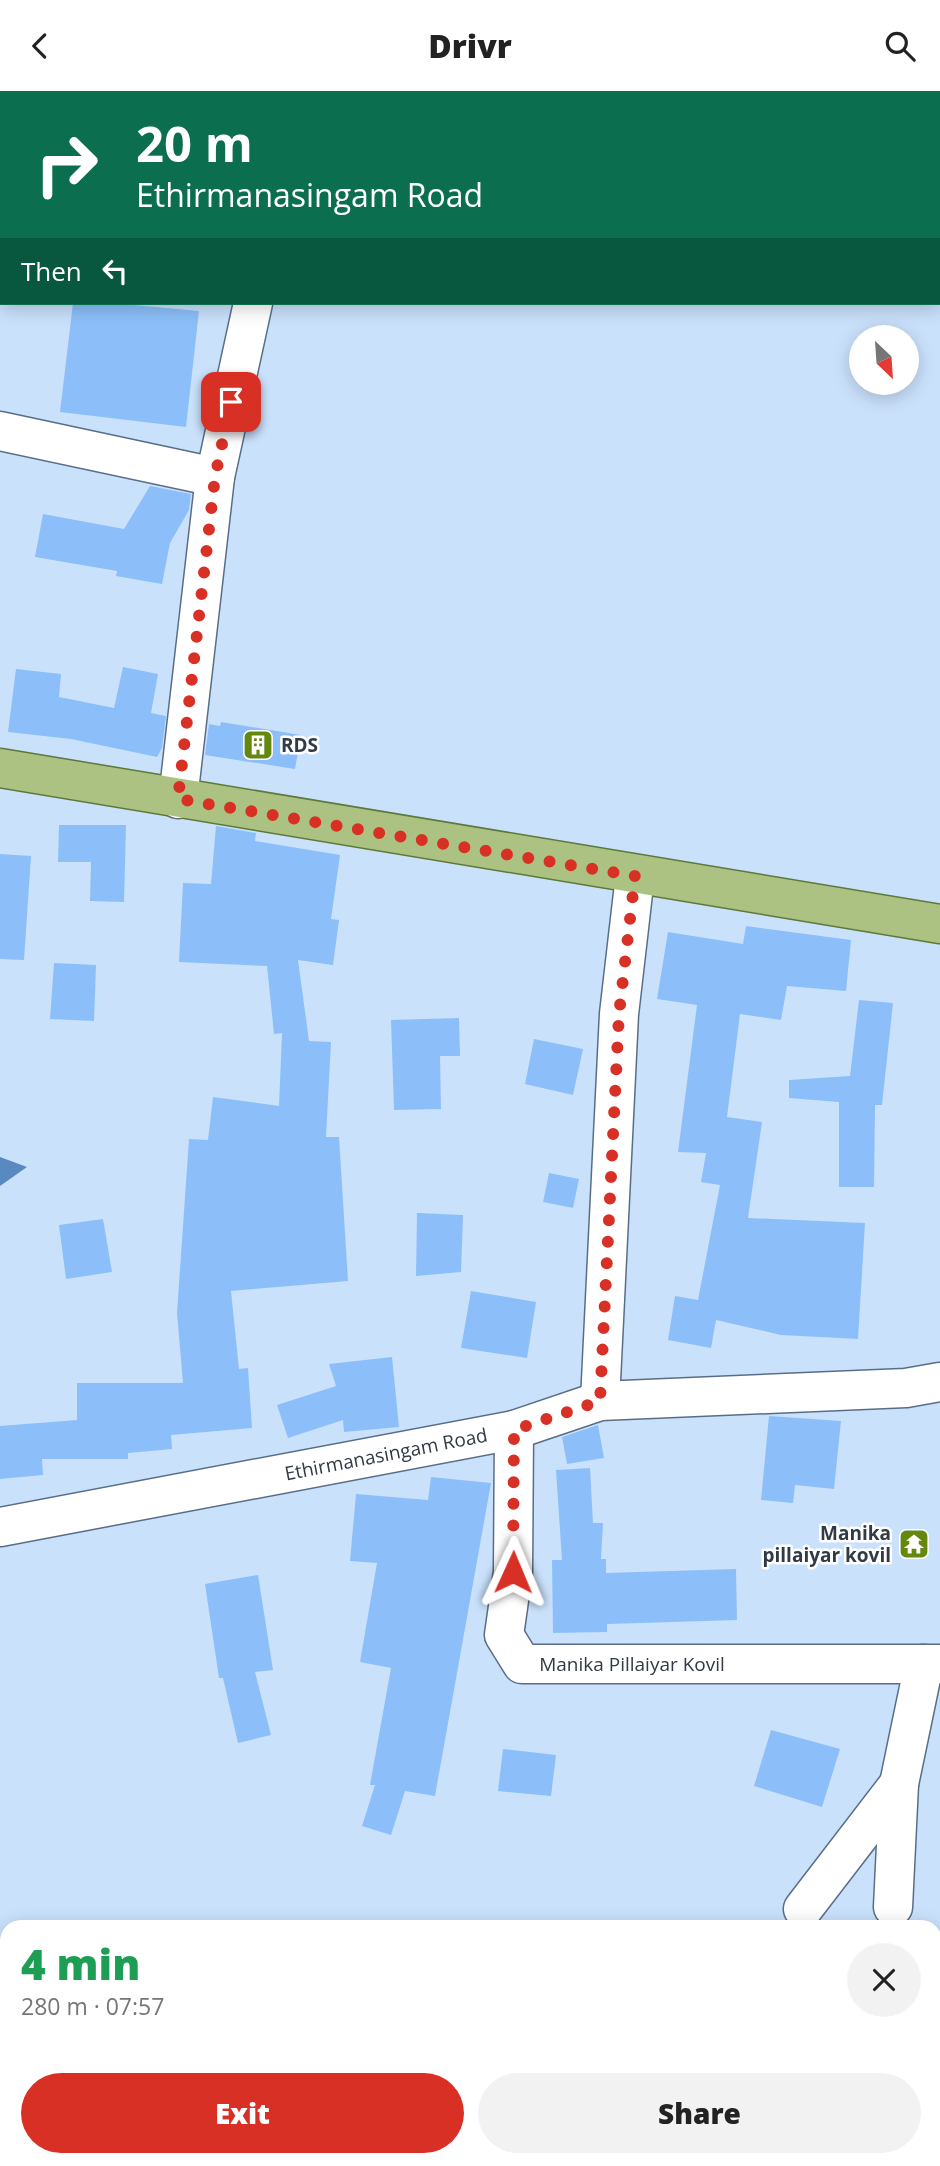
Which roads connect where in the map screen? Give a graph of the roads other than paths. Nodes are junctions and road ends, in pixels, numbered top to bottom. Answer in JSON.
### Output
{"nodes":[{"id":1,"x":253,"y":305,"type":"edge"},
{"id":2,"x":0,"y":431,"type":"edge"},
{"id":3,"x":215,"y":477,"type":"junction"},
{"id":4,"x":0,"y":768,"type":"edge"},
{"id":5,"x":178,"y":799,"type":"junction"},
{"id":6,"x":635,"y":876,"type":"junction"},
{"id":7,"x":940,"y":924,"type":"edge"},
{"id":8,"x":940,"y":1382,"type":"edge"},
{"id":9,"x":600,"y":1401,"type":"junction"},
{"id":10,"x":514,"y":1430,"type":"junction"},
{"id":11,"x":0,"y":1527,"type":"edge"},
{"id":12,"x":932,"y":1664,"type":"edge"},
{"id":13,"x":899,"y":1784,"type":"junction"},
{"id":14,"x":894,"y":1907,"type":"dead end"},
{"id":15,"x":803,"y":1909,"type":"dead end"}],
"edges":[{"from":1,"to":3,"type":"street"},
{"from":2,"to":3,"type":"street"},
{"from":3,"to":5,"type":"street"},
{"from":4,"to":5,"type":"main road"},
{"from":5,"to":6,"type":"main road"},
{"from":6,"to":7,"type":"main road"},
{"from":6,"to":9,"type":"street"},
{"from":8,"to":9,"type":"street","name":"Ethirmanasingam Road"},
{"from":9,"to":10,"type":"street","name":"Ethirmanasingam Road"},
{"from":10,"to":11,"type":"street","name":"Ethirmanasingam Road"},
{"from":10,"to":12,"type":"street","name":"Manika Pillaiyar Kovil"},
{"from":12,"to":13,"type":"street"},
{"from":13,"to":14,"type":"street"},
{"from":13,"to":15,"type":"street"}]}
